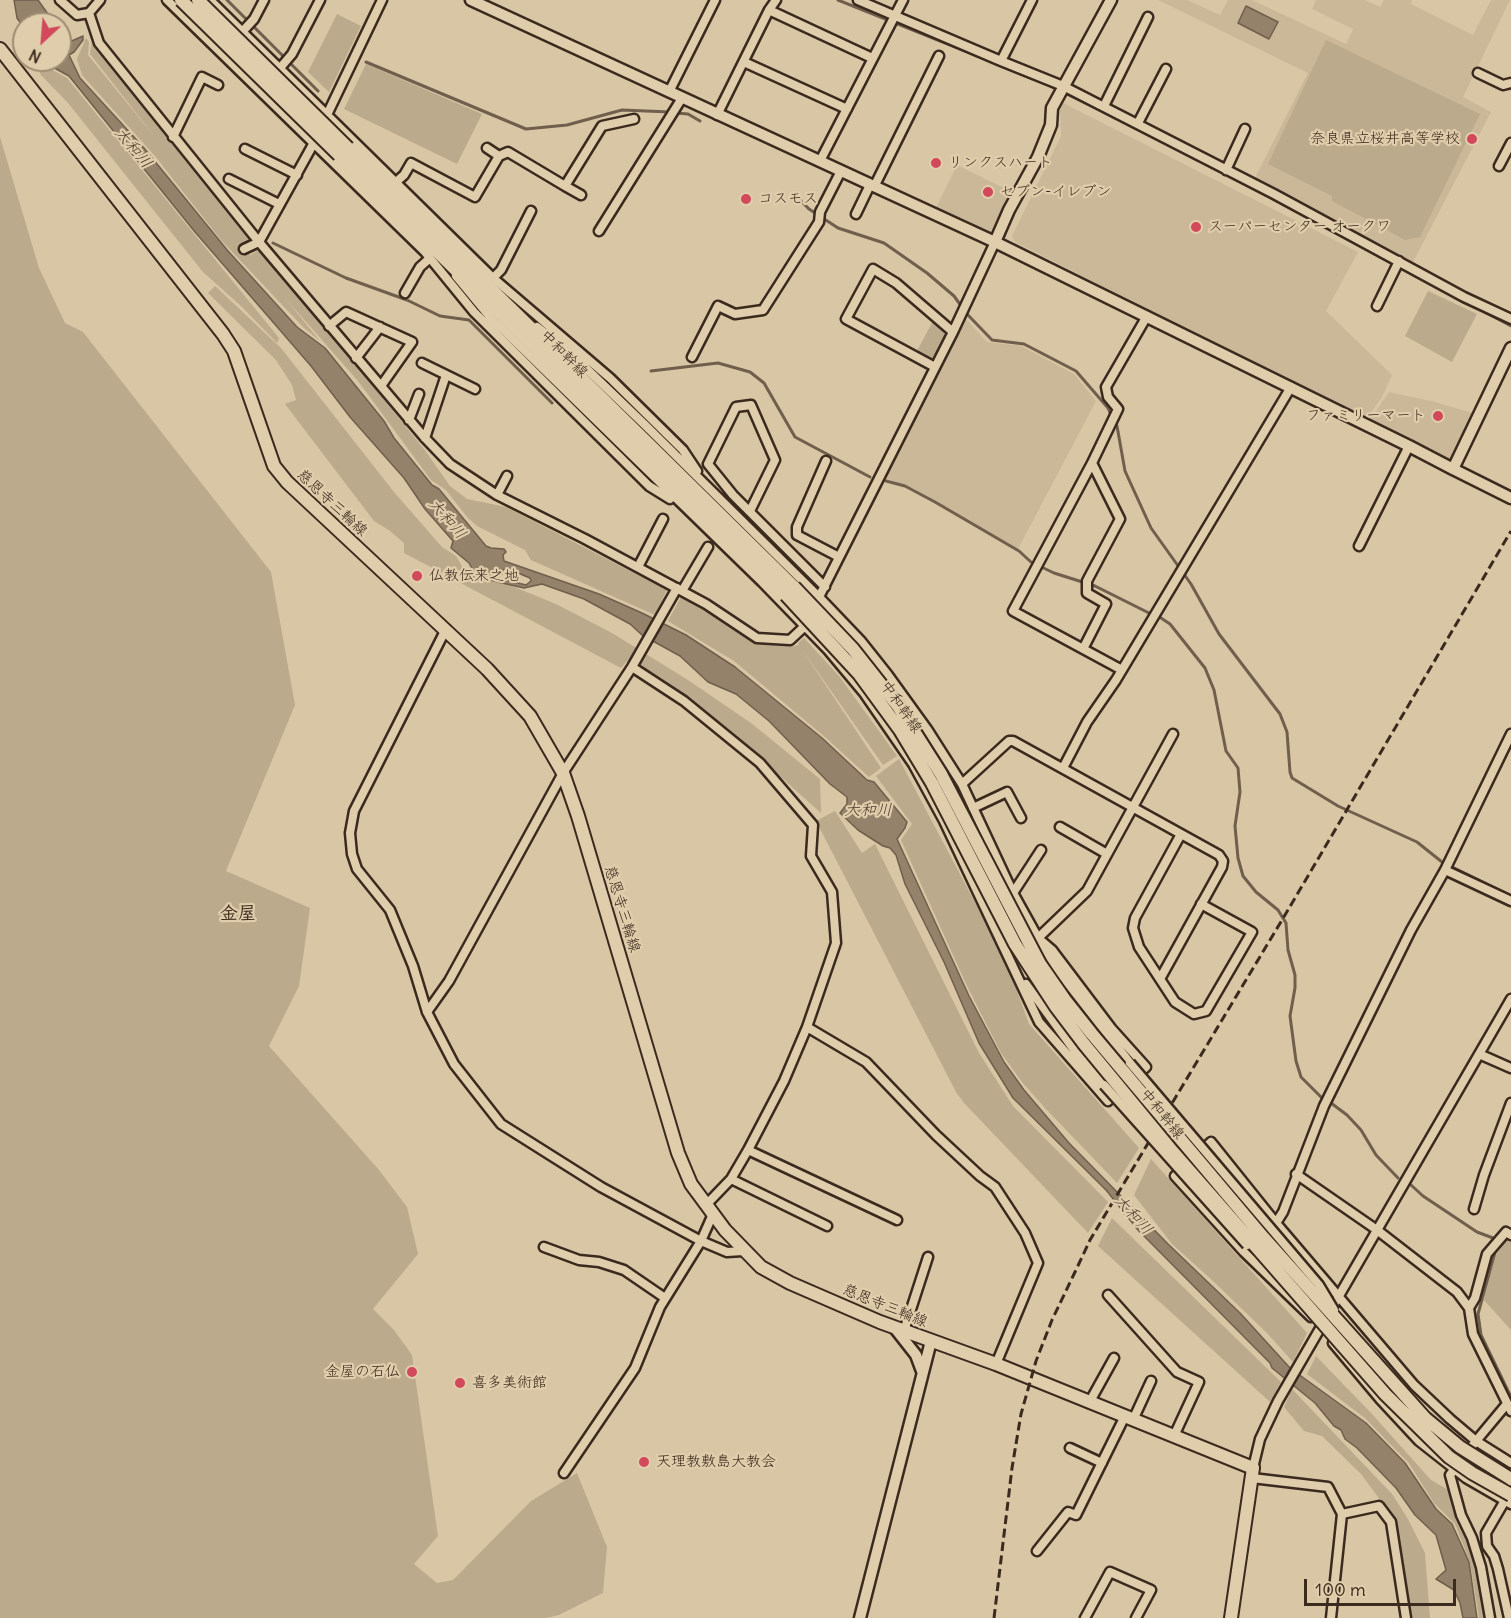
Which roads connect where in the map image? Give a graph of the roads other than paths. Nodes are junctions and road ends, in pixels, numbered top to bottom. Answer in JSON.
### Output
{"nodes":[{"id":1,"x":60,"y":0,"type":"edge"},
{"id":2,"x":100,"y":0,"type":"edge"},
{"id":3,"x":168,"y":0,"type":"edge"},
{"id":4,"x":181,"y":0,"type":"edge"},
{"id":5,"x":198,"y":0,"type":"edge"},
{"id":6,"x":210,"y":0,"type":"edge"},
{"id":7,"x":264,"y":0,"type":"edge"},
{"id":8,"x":320,"y":0,"type":"edge"},
{"id":9,"x":382,"y":0,"type":"edge"},
{"id":10,"x":471,"y":0,"type":"edge"},
{"id":11,"x":715,"y":0,"type":"edge"},
{"id":12,"x":776,"y":0,"type":"edge"},
{"id":13,"x":858,"y":0,"type":"edge"},
{"id":14,"x":903,"y":0,"type":"edge"},
{"id":15,"x":1032,"y":0,"type":"edge"},
{"id":16,"x":1111,"y":0,"type":"edge"},
{"id":17,"x":769,"y":10,"type":"junction"},
{"id":18,"x":88,"y":14,"type":"junction"},
{"id":19,"x":1148,"y":17,"type":"dead end"},
{"id":20,"x":893,"y":20,"type":"junction"},
{"id":21,"x":242,"y":32,"type":"junction"},
{"id":22,"x":0,"y":49,"type":"edge"},
{"id":23,"x":939,"y":56,"type":"dead end"},
{"id":24,"x":872,"y":58,"type":"junction"},
{"id":25,"x":1001,"y":61,"type":"junction"},
{"id":26,"x":744,"y":62,"type":"junction"},
{"id":27,"x":280,"y":68,"type":"junction"},
{"id":28,"x":1166,"y":69,"type":"dead end"},
{"id":29,"x":1478,"y":73,"type":"dead end"},
{"id":30,"x":1511,"y":83,"type":"edge"},
{"id":31,"x":218,"y":85,"type":"dead end"},
{"id":32,"x":1064,"y":86,"type":"junction"},
{"id":33,"x":669,"y":92,"type":"junction"},
{"id":34,"x":681,"y":98,"type":"junction"},
{"id":35,"x":1104,"y":106,"type":"junction"},
{"id":36,"x":847,"y":109,"type":"junction"},
{"id":37,"x":327,"y":115,"type":"junction"},
{"id":38,"x":717,"y":115,"type":"junction"},
{"id":39,"x":634,"y":119,"type":"dead end"},
{"id":40,"x":1138,"y":123,"type":"junction"},
{"id":41,"x":1245,"y":129,"type":"dead end"},
{"id":42,"x":173,"y":137,"type":"junction"},
{"id":43,"x":314,"y":143,"type":"junction"},
{"id":44,"x":1511,"y":143,"type":"edge"},
{"id":45,"x":487,"y":148,"type":"dead end"},
{"id":46,"x":244,"y":149,"type":"dead end"},
{"id":47,"x":344,"y":151,"type":"junction"},
{"id":48,"x":499,"y":156,"type":"junction"},
{"id":49,"x":820,"y":161,"type":"junction"},
{"id":50,"x":1499,"y":166,"type":"dead end"},
{"id":51,"x":1226,"y":170,"type":"junction"},
{"id":52,"x":841,"y":171,"type":"junction"},
{"id":53,"x":297,"y":174,"type":"junction"},
{"id":54,"x":229,"y":179,"type":"dead end"},
{"id":55,"x":396,"y":182,"type":"junction"},
{"id":56,"x":565,"y":186,"type":"junction"},
{"id":57,"x":872,"y":186,"type":"junction"},
{"id":58,"x":581,"y":195,"type":"dead end"},
{"id":59,"x":279,"y":204,"type":"junction"},
{"id":60,"x":531,"y":211,"type":"dead end"},
{"id":61,"x":856,"y":214,"type":"dead end"},
{"id":62,"x":598,"y":231,"type":"dead end"},
{"id":63,"x":259,"y":242,"type":"junction"},
{"id":64,"x":995,"y":242,"type":"junction"},
{"id":65,"x":244,"y":249,"type":"dead end"},
{"id":66,"x":434,"y":255,"type":"junction"},
{"id":67,"x":1397,"y":265,"type":"junction"},
{"id":68,"x":493,"y":278,"type":"junction"},
{"id":69,"x":405,"y":293,"type":"dead end"},
{"id":70,"x":1377,"y":306,"type":"dead end"},
{"id":71,"x":510,"y":307,"type":"junction"},
{"id":72,"x":1147,"y":316,"type":"junction"},
{"id":73,"x":1511,"y":319,"type":"edge"},
{"id":74,"x":329,"y":326,"type":"junction"},
{"id":75,"x":380,"y":327,"type":"junction"},
{"id":76,"x":953,"y":332,"type":"junction"},
{"id":77,"x":1511,"y":348,"type":"edge"},
{"id":78,"x":692,"y":357,"type":"dead end"},
{"id":79,"x":356,"y":358,"type":"junction"},
{"id":80,"x":422,"y":363,"type":"dead end"},
{"id":81,"x":935,"y":367,"type":"junction"},
{"id":82,"x":446,"y":375,"type":"junction"},
{"id":83,"x":381,"y":386,"type":"junction"},
{"id":84,"x":1291,"y":387,"type":"junction"},
{"id":85,"x":475,"y":389,"type":"dead end"},
{"id":86,"x":419,"y":394,"type":"dead end"},
{"id":87,"x":409,"y":420,"type":"junction"},
{"id":88,"x":425,"y":438,"type":"junction"},
{"id":89,"x":1409,"y":446,"type":"junction"},
{"id":90,"x":826,"y":461,"type":"dead end"},
{"id":91,"x":1092,"y":463,"type":"junction"},
{"id":92,"x":1453,"y":469,"type":"junction"},
{"id":93,"x":507,"y":476,"type":"dead end"},
{"id":94,"x":709,"y":489,"type":"junction"},
{"id":95,"x":497,"y":495,"type":"junction"},
{"id":96,"x":1511,"y":498,"type":"edge"},
{"id":97,"x":750,"y":511,"type":"junction"},
{"id":98,"x":663,"y":519,"type":"dead end"},
{"id":99,"x":1359,"y":546,"type":"dead end"},
{"id":100,"x":708,"y":547,"type":"dead end"},
{"id":101,"x":839,"y":557,"type":"junction"},
{"id":102,"x":638,"y":567,"type":"junction"},
{"id":103,"x":825,"y":586,"type":"junction"},
{"id":104,"x":680,"y":589,"type":"junction"},
{"id":105,"x":790,"y":591,"type":"junction"},
{"id":106,"x":819,"y":597,"type":"junction"},
{"id":107,"x":805,"y":626,"type":"junction"},
{"id":108,"x":446,"y":629,"type":"junction"},
{"id":109,"x":1083,"y":649,"type":"junction"},
{"id":110,"x":632,"y":667,"type":"junction"},
{"id":111,"x":1122,"y":670,"type":"junction"},
{"id":112,"x":1173,"y":734,"type":"dead end"},
{"id":113,"x":1511,"y":735,"type":"edge"},
{"id":114,"x":1062,"y":768,"type":"junction"},
{"id":115,"x":563,"y":773,"type":"junction"},
{"id":116,"x":962,"y":784,"type":"junction"},
{"id":117,"x":1133,"y":807,"type":"junction"},
{"id":118,"x":973,"y":808,"type":"junction"},
{"id":119,"x":1021,"y":818,"type":"dead end"},
{"id":120,"x":1060,"y":828,"type":"dead end"},
{"id":121,"x":1181,"y":834,"type":"junction"},
{"id":122,"x":1041,"y":850,"type":"dead end"},
{"id":123,"x":1107,"y":854,"type":"junction"},
{"id":124,"x":1445,"y":870,"type":"junction"},
{"id":125,"x":1013,"y":893,"type":"junction"},
{"id":126,"x":1511,"y":901,"type":"edge"},
{"id":127,"x":1201,"y":904,"type":"junction"},
{"id":128,"x":1038,"y":938,"type":"junction"},
{"id":129,"x":1015,"y":968,"type":"junction"},
{"id":130,"x":1160,"y":979,"type":"junction"},
{"id":131,"x":1511,"y":999,"type":"edge"},
{"id":132,"x":427,"y":1012,"type":"junction"},
{"id":133,"x":807,"y":1027,"type":"junction"},
{"id":134,"x":1479,"y":1054,"type":"junction"},
{"id":135,"x":1511,"y":1068,"type":"edge"},
{"id":136,"x":1511,"y":1103,"type":"edge"},
{"id":137,"x":748,"y":1150,"type":"junction"},
{"id":138,"x":1296,"y":1174,"type":"junction"},
{"id":139,"x":731,"y":1179,"type":"junction"},
{"id":140,"x":1474,"y":1209,"type":"dead end"},
{"id":141,"x":710,"y":1210,"type":"junction"},
{"id":142,"x":897,"y":1221,"type":"dead end"},
{"id":143,"x":1276,"y":1223,"type":"junction"},
{"id":144,"x":827,"y":1226,"type":"dead end"},
{"id":145,"x":1377,"y":1230,"type":"junction"},
{"id":146,"x":1511,"y":1235,"type":"edge"},
{"id":147,"x":701,"y":1240,"type":"junction"},
{"id":148,"x":544,"y":1247,"type":"dead end"},
{"id":149,"x":743,"y":1251,"type":"junction"},
{"id":150,"x":1244,"y":1252,"type":"junction"},
{"id":151,"x":928,"y":1257,"type":"dead end"},
{"id":152,"x":1108,"y":1295,"type":"dead end"},
{"id":153,"x":1338,"y":1296,"type":"junction"},
{"id":154,"x":665,"y":1298,"type":"junction"},
{"id":155,"x":1303,"y":1300,"type":"junction"},
{"id":156,"x":1469,"y":1308,"type":"junction"},
{"id":157,"x":1320,"y":1328,"type":"junction"},
{"id":158,"x":899,"y":1329,"type":"junction"},
{"id":159,"x":1351,"y":1336,"type":"junction"},
{"id":160,"x":931,"y":1341,"type":"junction"},
{"id":161,"x":1114,"y":1358,"type":"dead end"},
{"id":162,"x":996,"y":1364,"type":"junction"},
{"id":163,"x":922,"y":1371,"type":"junction"},
{"id":164,"x":1151,"y":1381,"type":"dead end"},
{"id":165,"x":1089,"y":1403,"type":"junction"},
{"id":166,"x":1509,"y":1408,"type":"edge"},
{"id":167,"x":1129,"y":1418,"type":"junction"},
{"id":168,"x":1174,"y":1436,"type":"junction"},
{"id":169,"x":1476,"y":1441,"type":"junction"},
{"id":170,"x":1070,"y":1448,"type":"dead end"},
{"id":171,"x":1102,"y":1463,"type":"junction"},
{"id":172,"x":1511,"y":1463,"type":"edge"},
{"id":173,"x":1454,"y":1470,"type":"junction"},
{"id":174,"x":564,"y":1473,"type":"dead end"},
{"id":175,"x":1252,"y":1473,"type":"junction"},
{"id":176,"x":1511,"y":1479,"type":"edge"},
{"id":177,"x":1511,"y":1490,"type":"edge"},
{"id":178,"x":1509,"y":1500,"type":"edge"},
{"id":179,"x":1342,"y":1514,"type":"junction"},
{"id":180,"x":1487,"y":1546,"type":"junction"},
{"id":181,"x":1036,"y":1551,"type":"dead end"},
{"id":182,"x":1484,"y":1584,"type":"junction"},
{"id":183,"x":860,"y":1618,"type":"edge"},
{"id":184,"x":1085,"y":1618,"type":"edge"},
{"id":185,"x":1136,"y":1618,"type":"edge"},
{"id":186,"x":1231,"y":1618,"type":"edge"},
{"id":187,"x":1331,"y":1618,"type":"edge"},
{"id":188,"x":1406,"y":1618,"type":"edge"},
{"id":189,"x":1490,"y":1618,"type":"edge"},
{"id":190,"x":1509,"y":1618,"type":"edge"}],
"edges":[{"from":1,"to":18,"type":"street"},
{"from":2,"to":18,"type":"street"},
{"from":3,"to":43,"type":"street"},
{"from":4,"to":47,"type":"main road","name":"中和幹線","bridge":true},
{"from":5,"to":47,"type":"main road","name":"中和幹線","bridge":true},
{"from":6,"to":21,"type":"street"},
{"from":7,"to":21,"type":"street"},
{"from":8,"to":27,"type":"street"},
{"from":9,"to":37,"type":"street"},
{"from":10,"to":33,"type":"street"},
{"from":11,"to":33,"type":"street"},
{"from":12,"to":17,"type":"street"},
{"from":13,"to":20,"type":"street"},
{"from":14,"to":20,"type":"street"},
{"from":15,"to":25,"type":"street"},
{"from":16,"to":32,"type":"street"},
{"from":17,"to":24,"type":"street"},
{"from":17,"to":26,"type":"street"},
{"from":18,"to":42,"type":"street"},
{"from":19,"to":35,"type":"street"},
{"from":20,"to":24,"type":"street"},
{"from":20,"to":25,"type":"street"},
{"from":21,"to":27,"type":"street"},
{"from":22,"to":108,"type":"main road","name":"慈恩寺三輪線"},
{"from":23,"to":57,"type":"street"},
{"from":24,"to":36,"type":"street"},
{"from":25,"to":32,"type":"street"},
{"from":26,"to":36,"type":"street"},
{"from":26,"to":38,"type":"street"},
{"from":27,"to":37,"type":"street"},
{"from":28,"to":40,"type":"street"},
{"from":29,"to":30,"type":"street"},
{"from":31,"to":42,"type":"street"},
{"from":32,"to":35,"type":"street"},
{"from":32,"to":64,"type":"street"},
{"from":33,"to":34,"type":"street"},
{"from":34,"to":38,"type":"street"},
{"from":34,"to":62,"type":"street"},
{"from":35,"to":40,"type":"street"},
{"from":36,"to":49,"type":"street"},
{"from":37,"to":43,"type":"street"},
{"from":37,"to":55,"type":"street"},
{"from":38,"to":49,"type":"street"},
{"from":39,"to":56,"type":"street"},
{"from":40,"to":51,"type":"street"},
{"from":41,"to":51,"type":"street"},
{"from":42,"to":63,"type":"street"},
{"from":43,"to":53,"type":"street"},
{"from":43,"to":66,"type":"street"},
{"from":44,"to":50,"type":"street"},
{"from":45,"to":48,"type":"street"},
{"from":46,"to":53,"type":"street"},
{"from":47,"to":66,"type":"main road","name":"中和幹線"},
{"from":47,"to":71,"type":"main road","name":"中和幹線"},
{"from":48,"to":55,"type":"street"},
{"from":48,"to":56,"type":"street"},
{"from":49,"to":52,"type":"street"},
{"from":51,"to":67,"type":"street"},
{"from":52,"to":57,"type":"street"},
{"from":52,"to":78,"type":"street"},
{"from":53,"to":59,"type":"street"},
{"from":54,"to":59,"type":"street"},
{"from":55,"to":68,"type":"street"},
{"from":56,"to":58,"type":"street"},
{"from":57,"to":61,"type":"street"},
{"from":57,"to":64,"type":"street"},
{"from":59,"to":63,"type":"street"},
{"from":60,"to":68,"type":"street"},
{"from":63,"to":65,"type":"street"},
{"from":63,"to":74,"type":"street"},
{"from":64,"to":72,"type":"street"},
{"from":64,"to":76,"type":"street"},
{"from":66,"to":69,"type":"street"},
{"from":66,"to":105,"type":"main road","name":"中和幹線"},
{"from":66,"to":107,"type":"street"},
{"from":67,"to":70,"type":"street"},
{"from":67,"to":73,"type":"street"},
{"from":68,"to":94,"type":"street"},
{"from":71,"to":94,"type":"street"},
{"from":71,"to":105,"type":"main road","name":"中和幹線"},
{"from":72,"to":84,"type":"street"},
{"from":72,"to":91,"type":"street"},
{"from":74,"to":75,"type":"street"},
{"from":74,"to":79,"type":"street"},
{"from":75,"to":79,"type":"street"},
{"from":75,"to":83,"type":"street"},
{"from":76,"to":81,"type":"street"},
{"from":76,"to":81,"type":"street"},
{"from":77,"to":92,"type":"street"},
{"from":79,"to":83,"type":"street"},
{"from":80,"to":82,"type":"street"},
{"from":81,"to":101,"type":"street"},
{"from":82,"to":85,"type":"street"},
{"from":82,"to":88,"type":"street"},
{"from":83,"to":87,"type":"street"},
{"from":84,"to":89,"type":"street"},
{"from":84,"to":111,"type":"street"},
{"from":86,"to":87,"type":"street"},
{"from":87,"to":88,"type":"street"},
{"from":88,"to":95,"type":"street"},
{"from":89,"to":92,"type":"street"},
{"from":89,"to":99,"type":"street"},
{"from":90,"to":101,"type":"street"},
{"from":91,"to":109,"type":"street"},
{"from":91,"to":109,"type":"street"},
{"from":92,"to":96,"type":"street"},
{"from":93,"to":95,"type":"street"},
{"from":94,"to":106,"type":"street"},
{"from":95,"to":102,"type":"street"},
{"from":97,"to":97,"type":"street"},
{"from":97,"to":103,"type":"street"},
{"from":98,"to":102,"type":"street"},
{"from":100,"to":104,"type":"street"},
{"from":101,"to":103,"type":"street"},
{"from":102,"to":104,"type":"street"},
{"from":103,"to":106,"type":"street"},
{"from":104,"to":107,"type":"street"},
{"from":104,"to":110,"type":"street"},
{"from":105,"to":155,"type":"main road","name":"中和幹線","bridge":true},
{"from":105,"to":159,"type":"main road","name":"中和幹線","bridge":true},
{"from":106,"to":116,"type":"street"},
{"from":107,"to":129,"type":"street"},
{"from":108,"to":115,"type":"main road","name":"慈恩寺三輪線"},
{"from":108,"to":132,"type":"street"},
{"from":109,"to":111,"type":"street"},
{"from":110,"to":115,"type":"street"},
{"from":110,"to":133,"type":"street"},
{"from":111,"to":114,"type":"street"},
{"from":112,"to":117,"type":"street"},
{"from":113,"to":124,"type":"street"},
{"from":114,"to":116,"type":"street"},
{"from":114,"to":117,"type":"street"},
{"from":115,"to":132,"type":"street"},
{"from":115,"to":141,"type":"main road","name":"慈恩寺三輪線"},
{"from":116,"to":118,"type":"street"},
{"from":117,"to":121,"type":"street"},
{"from":117,"to":123,"type":"street"},
{"from":118,"to":119,"type":"street"},
{"from":118,"to":125,"type":"street"},
{"from":120,"to":123,"type":"street"},
{"from":121,"to":127,"type":"street"},
{"from":121,"to":130,"type":"street"},
{"from":122,"to":125,"type":"street"},
{"from":123,"to":128,"type":"street"},
{"from":124,"to":126,"type":"street"},
{"from":124,"to":138,"type":"street"},
{"from":125,"to":128,"type":"street"},
{"from":127,"to":130,"type":"street"},
{"from":127,"to":130,"type":"street"},
{"from":128,"to":129,"type":"street"},
{"from":128,"to":159,"type":"street","bridge":true},
{"from":129,"to":155,"type":"street","bridge":true},
{"from":131,"to":134,"type":"street"},
{"from":132,"to":147,"type":"street"},
{"from":133,"to":137,"type":"street"},
{"from":133,"to":162,"type":"street"},
{"from":134,"to":135,"type":"street"},
{"from":134,"to":145,"type":"street"},
{"from":136,"to":140,"type":"street"},
{"from":137,"to":139,"type":"street"},
{"from":137,"to":142,"type":"street"},
{"from":138,"to":143,"type":"street"},
{"from":138,"to":145,"type":"street"},
{"from":139,"to":141,"type":"street"},
{"from":139,"to":144,"type":"street"},
{"from":141,"to":147,"type":"street"},
{"from":141,"to":149,"type":"main road","name":"慈恩寺三輪線"},
{"from":143,"to":150,"type":"street"},
{"from":143,"to":150,"type":"street"},
{"from":143,"to":153,"type":"street"},
{"from":145,"to":153,"type":"street"},
{"from":145,"to":156,"type":"street"},
{"from":146,"to":156,"type":"street"},
{"from":147,"to":149,"type":"street"},
{"from":147,"to":154,"type":"street"},
{"from":148,"to":154,"type":"street"},
{"from":149,"to":158,"type":"main road","name":"慈恩寺三輪線"},
{"from":150,"to":157,"type":"street"},
{"from":151,"to":158,"type":"street"},
{"from":152,"to":168,"type":"street"},
{"from":153,"to":157,"type":"street"},
{"from":153,"to":169,"type":"street"},
{"from":154,"to":174,"type":"street"},
{"from":155,"to":178,"type":"main road","name":"中和幹線","bridge":true},
{"from":156,"to":166,"type":"street"},
{"from":157,"to":173,"type":"street"},
{"from":157,"to":175,"type":"street"},
{"from":158,"to":160,"type":"main road","name":"慈恩寺三輪線"},
{"from":158,"to":163,"type":"street"},
{"from":159,"to":176,"type":"main road","name":"中和幹線","bridge":true},
{"from":160,"to":162,"type":"main road","name":"慈恩寺三輪線"},
{"from":160,"to":163,"type":"street"},
{"from":161,"to":165,"type":"street"},
{"from":162,"to":165,"type":"main road","name":"慈恩寺三輪線"},
{"from":163,"to":183,"type":"street"},
{"from":164,"to":167,"type":"street"},
{"from":165,"to":167,"type":"main road","name":"慈恩寺三輪線"},
{"from":166,"to":169,"type":"street"},
{"from":167,"to":168,"type":"main road","name":"慈恩寺三輪線"},
{"from":167,"to":171,"type":"street"},
{"from":168,"to":175,"type":"main road","name":"慈恩寺三輪線"},
{"from":169,"to":172,"type":"street"},
{"from":169,"to":173,"type":"street"},
{"from":170,"to":171,"type":"street"},
{"from":171,"to":181,"type":"street"},
{"from":173,"to":178,"type":"street"},
{"from":173,"to":182,"type":"street"},
{"from":175,"to":179,"type":"street"},
{"from":175,"to":186,"type":"main road"},
{"from":177,"to":178,"type":"street"},
{"from":178,"to":180,"type":"street"},
{"from":179,"to":187,"type":"street"},
{"from":179,"to":188,"type":"street"},
{"from":180,"to":182,"type":"street"},
{"from":180,"to":190,"type":"street"},
{"from":182,"to":189,"type":"street"},
{"from":184,"to":185,"type":"street"}]}
